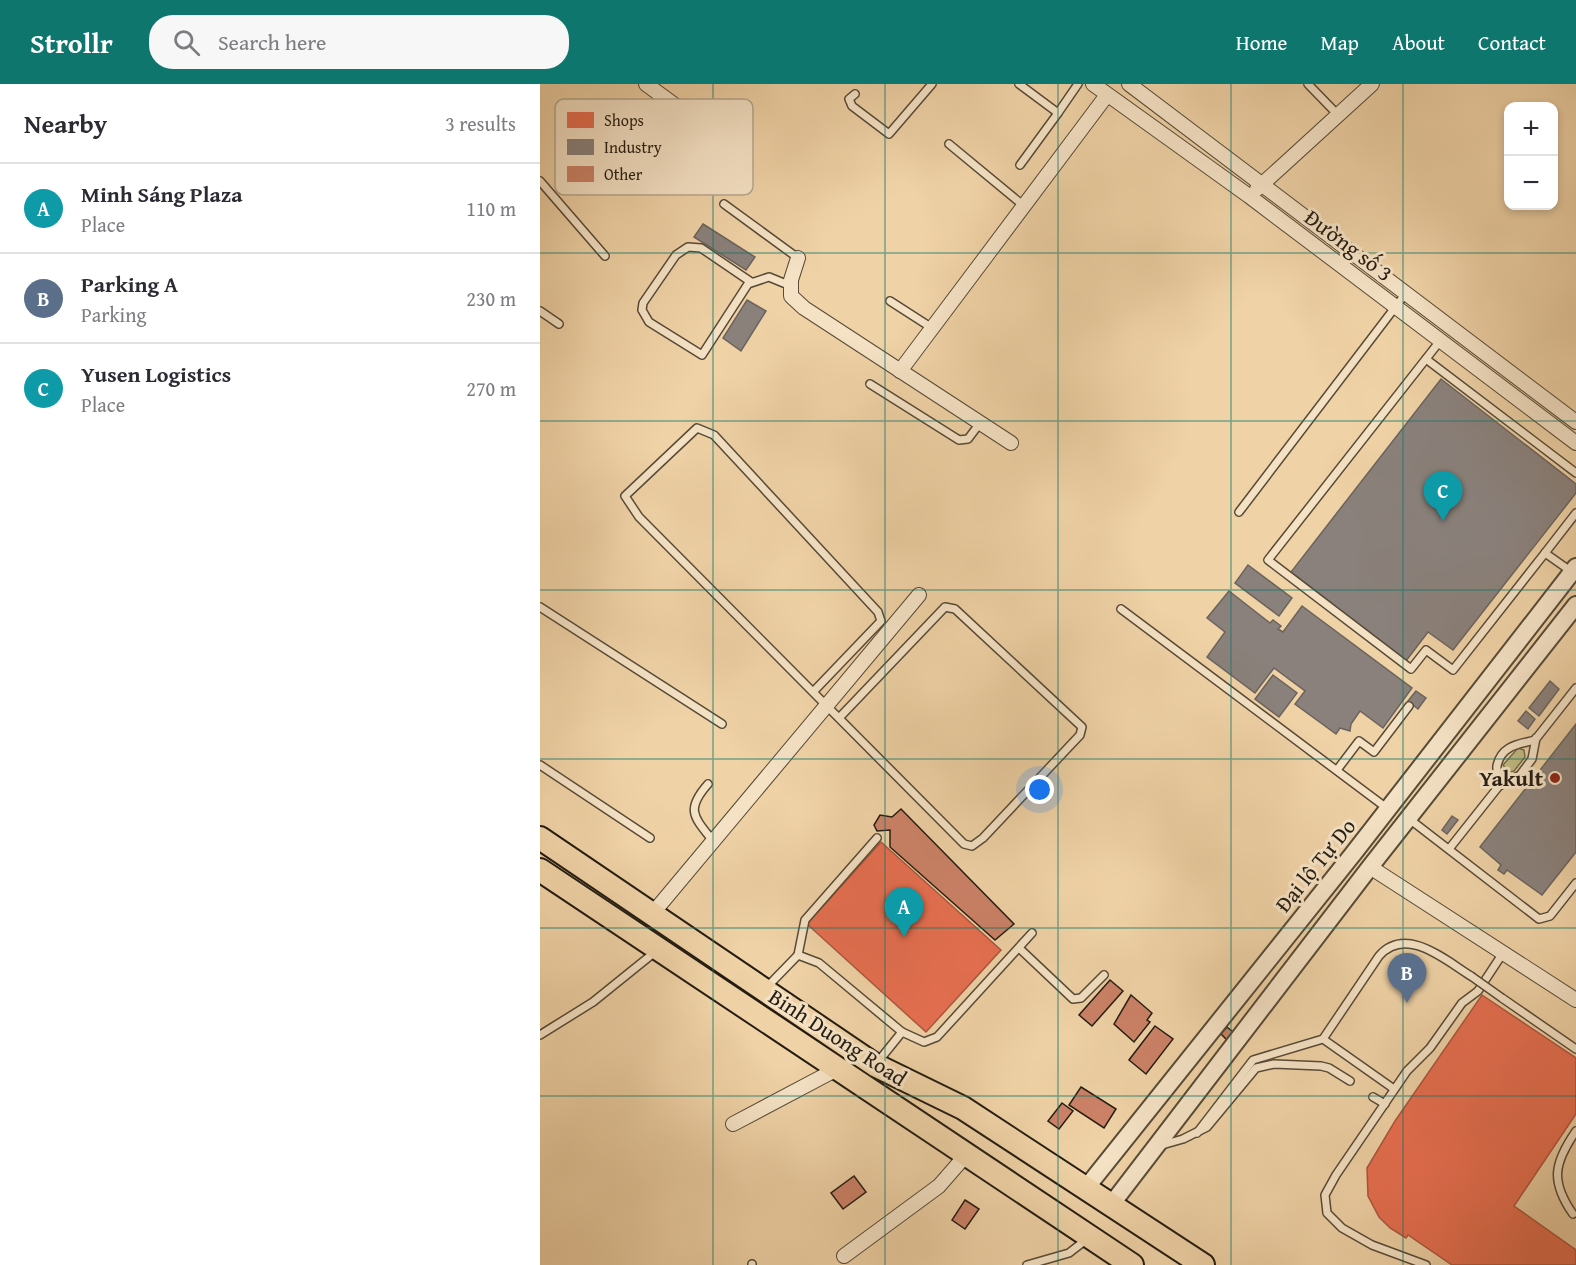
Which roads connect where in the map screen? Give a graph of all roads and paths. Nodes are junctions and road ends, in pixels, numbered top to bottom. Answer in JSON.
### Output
{"nodes":[{"id":1,"x":646,"y":84,"type":"edge"},
{"id":2,"x":932,"y":84,"type":"edge"},
{"id":3,"x":1019,"y":84,"type":"edge"},
{"id":4,"x":1078,"y":84,"type":"edge"},
{"id":5,"x":1094,"y":84,"type":"edge"},
{"id":6,"x":1129,"y":84,"type":"edge"},
{"id":7,"x":1308,"y":84,"type":"edge"},
{"id":8,"x":1372,"y":84,"type":"edge"},
{"id":9,"x":855,"y":94,"type":"dead end"},
{"id":10,"x":1107,"y":95,"type":"junction"},
{"id":11,"x":666,"y":99,"type":"edge"},
{"id":12,"x":1058,"y":113,"type":"junction"},
{"id":13,"x":1338,"y":115,"type":"junction"},
{"id":14,"x":949,"y":144,"type":"dead end"},
{"id":15,"x":1020,"y":165,"type":"dead end"},
{"id":16,"x":540,"y":181,"type":"edge"},
{"id":17,"x":1263,"y":183,"type":"junction"},
{"id":18,"x":1249,"y":196,"type":"junction"},
{"id":19,"x":724,"y":204,"type":"dead end"},
{"id":20,"x":1024,"y":206,"type":"junction"},
{"id":21,"x":605,"y":256,"type":"dead end"},
{"id":22,"x":798,"y":258,"type":"joint"},
{"id":23,"x":751,"y":282,"type":"junction"},
{"id":24,"x":791,"y":286,"type":"junction"},
{"id":25,"x":1406,"y":293,"type":"junction"},
{"id":26,"x":890,"y":301,"type":"dead end"},
{"id":27,"x":1397,"y":308,"type":"junction"},
{"id":28,"x":540,"y":311,"type":"edge"},
{"id":29,"x":560,"y":324,"type":"dead end"},
{"id":30,"x":932,"y":328,"type":"junction"},
{"id":31,"x":1440,"y":340,"type":"junction"},
{"id":32,"x":1425,"y":359,"type":"junction"},
{"id":33,"x":900,"y":371,"type":"junction"},
{"id":34,"x":870,"y":384,"type":"dead end"},
{"id":35,"x":1576,"y":422,"type":"edge"},
{"id":36,"x":980,"y":423,"type":"junction"},
{"id":37,"x":1011,"y":443,"type":"dead end"},
{"id":38,"x":1576,"y":443,"type":"edge"},
{"id":39,"x":1576,"y":473,"type":"edge"},
{"id":40,"x":1239,"y":512,"type":"dead end"},
{"id":41,"x":1576,"y":513,"type":"edge"},
{"id":42,"x":1545,"y":553,"type":"junction"},
{"id":43,"x":1574,"y":569,"type":"edge"},
{"id":44,"x":919,"y":595,"type":"dead end"},
{"id":45,"x":1576,"y":605,"type":"edge"},
{"id":46,"x":540,"y":607,"type":"edge"},
{"id":47,"x":1121,"y":609,"type":"dead end"},
{"id":48,"x":1576,"y":688,"type":"edge"},
{"id":49,"x":813,"y":692,"type":"junction"},
{"id":50,"x":826,"y":705,"type":"junction"},
{"id":51,"x":1409,"y":706,"type":"dead end"},
{"id":52,"x":839,"y":718,"type":"junction"},
{"id":53,"x":722,"y":724,"type":"dead end"},
{"id":54,"x":1536,"y":738,"type":"junction"},
{"id":55,"x":540,"y":765,"type":"edge"},
{"id":56,"x":1337,"y":770,"type":"junction"},
{"id":57,"x":708,"y":784,"type":"dead end"},
{"id":58,"x":1499,"y":786,"type":"junction"},
{"id":59,"x":1388,"y":810,"type":"junction"},
{"id":60,"x":1408,"y":818,"type":"junction"},
{"id":61,"x":650,"y":837,"type":"dead end"},
{"id":62,"x":540,"y":838,"type":"edge"},
{"id":63,"x":877,"y":838,"type":"dead end"},
{"id":64,"x":713,"y":841,"type":"junction"},
{"id":65,"x":1449,"y":849,"type":"junction"},
{"id":66,"x":1370,"y":867,"type":"junction"},
{"id":67,"x":540,"y":870,"type":"edge"},
{"id":68,"x":1576,"y":883,"type":"edge"},
{"id":69,"x":653,"y":913,"type":"junction"},
{"id":70,"x":1032,"y":933,"type":"dead end"},
{"id":71,"x":1019,"y":948,"type":"junction"},
{"id":72,"x":657,"y":950,"type":"junction"},
{"id":73,"x":1503,"y":953,"type":"junction"},
{"id":74,"x":798,"y":955,"type":"junction"},
{"id":75,"x":1104,"y":975,"type":"dead end"},
{"id":76,"x":764,"y":990,"type":"junction"},
{"id":77,"x":1576,"y":1000,"type":"edge"},
{"id":78,"x":902,"y":1032,"type":"junction"},
{"id":79,"x":540,"y":1035,"type":"edge"},
{"id":80,"x":1323,"y":1039,"type":"junction"},
{"id":81,"x":1576,"y":1049,"type":"edge"},
{"id":82,"x":875,"y":1065,"type":"junction"},
{"id":83,"x":837,"y":1069,"type":"junction"},
{"id":84,"x":1350,"y":1081,"type":"dead end"},
{"id":85,"x":1394,"y":1089,"type":"junction"},
{"id":86,"x":1373,"y":1096,"type":"dead end"},
{"id":87,"x":1384,"y":1104,"type":"junction"},
{"id":88,"x":733,"y":1124,"type":"dead end"},
{"id":89,"x":1576,"y":1131,"type":"edge"},
{"id":90,"x":1197,"y":1134,"type":"junction"},
{"id":91,"x":1157,"y":1146,"type":"junction"},
{"id":92,"x":966,"y":1155,"type":"junction"},
{"id":93,"x":1086,"y":1188,"type":"junction"},
{"id":94,"x":1111,"y":1205,"type":"junction"},
{"id":95,"x":1573,"y":1214,"type":"dead end"},
{"id":96,"x":1065,"y":1220,"type":"junction"},
{"id":97,"x":1090,"y":1236,"type":"junction"},
{"id":98,"x":844,"y":1256,"type":"dead end"},
{"id":99,"x":1027,"y":1265,"type":"edge"},
{"id":100,"x":1131,"y":1265,"type":"edge"},
{"id":101,"x":1203,"y":1265,"type":"edge"},
{"id":102,"x":1426,"y":1265,"type":"edge"}],
"edges":[{"from":1,"to":11,"type":"street"},
{"from":2,"to":9,"type":"lane"},
{"from":3,"to":12,"type":"lane"},
{"from":4,"to":12,"type":"lane"},
{"from":5,"to":10,"type":"street","name":"Đường số 3"},
{"from":6,"to":17,"type":"street","name":"Đường số 3"},
{"from":7,"to":13,"type":"lane"},
{"from":8,"to":13,"type":"street"},
{"from":10,"to":18,"type":"street","name":"Đường số 3"},
{"from":10,"to":20,"type":"street"},
{"from":12,"to":15,"type":"lane"},
{"from":13,"to":17,"type":"street"},
{"from":14,"to":20,"type":"lane"},
{"from":16,"to":21,"type":"lane"},
{"from":17,"to":18,"type":"street"},
{"from":17,"to":25,"type":"street","name":"Đường số 3"},
{"from":18,"to":27,"type":"street","name":"Đường số 3"},
{"from":19,"to":22,"type":"lane"},
{"from":20,"to":30,"type":"street"},
{"from":22,"to":24,"type":"street"},
{"from":23,"to":23,"type":"lane"},
{"from":23,"to":24,"type":"lane"},
{"from":24,"to":33,"type":"street"},
{"from":25,"to":27,"type":"lane"},
{"from":25,"to":35,"type":"street","name":"Đường số 3"},
{"from":26,"to":30,"type":"lane"},
{"from":27,"to":31,"type":"street","name":"Đường số 3"},
{"from":27,"to":40,"type":"lane"},
{"from":28,"to":29,"type":"lane"},
{"from":30,"to":33,"type":"street"},
{"from":31,"to":32,"type":"lane"},
{"from":31,"to":38,"type":"street","name":"Đường số 3"},
{"from":32,"to":39,"type":"lane"},
{"from":32,"to":42,"type":"lane"},
{"from":33,"to":36,"type":"street"},
{"from":34,"to":36,"type":"lane"},
{"from":36,"to":37,"type":"street"},
{"from":41,"to":42,"type":"lane"},
{"from":42,"to":43,"type":"lane"},
{"from":43,"to":59,"type":"street","name":"Đại lộ Tự Do"},
{"from":44,"to":50,"type":"street"},
{"from":45,"to":60,"type":"street","name":"Đại lộ Tự Do"},
{"from":46,"to":53,"type":"lane"},
{"from":47,"to":56,"type":"lane"},
{"from":48,"to":54,"type":"lane"},
{"from":49,"to":49,"type":"lane"},
{"from":49,"to":50,"type":"lane"},
{"from":50,"to":52,"type":"lane"},
{"from":50,"to":64,"type":"street"},
{"from":51,"to":56,"type":"lane"},
{"from":52,"to":52,"type":"lane"},
{"from":54,"to":58,"type":"lane"},
{"from":54,"to":58,"type":"lane"},
{"from":55,"to":61,"type":"lane"},
{"from":56,"to":59,"type":"lane"},
{"from":57,"to":64,"type":"lane"},
{"from":58,"to":65,"type":"lane"},
{"from":59,"to":93,"type":"street","name":"Đại lộ Tự Do"},
{"from":60,"to":65,"type":"lane"},
{"from":60,"to":66,"type":"street","name":"Đại lộ Tự Do"},
{"from":62,"to":69,"type":"highway","name":"Binh Duong Road"},
{"from":63,"to":74,"type":"lane"},
{"from":64,"to":69,"type":"street"},
{"from":65,"to":68,"type":"lane"},
{"from":66,"to":73,"type":"street"},
{"from":66,"to":91,"type":"street","name":"Đại lộ Tự Do"},
{"from":67,"to":72,"type":"highway","name":"Binh Duong Road"},
{"from":69,"to":76,"type":"highway","name":"Binh Duong Road"},
{"from":70,"to":71,"type":"lane"},
{"from":71,"to":75,"type":"lane"},
{"from":71,"to":78,"type":"lane"},
{"from":72,"to":79,"type":"lane"},
{"from":72,"to":83,"type":"highway","name":"Binh Duong Road"},
{"from":73,"to":77,"type":"street"},
{"from":73,"to":85,"type":"lane"},
{"from":74,"to":76,"type":"lane"},
{"from":74,"to":78,"type":"lane"},
{"from":76,"to":82,"type":"highway","name":"Binh Duong Road"},
{"from":78,"to":82,"type":"lane"},
{"from":80,"to":81,"type":"lane","bridge":true},
{"from":80,"to":85,"type":"lane"},
{"from":80,"to":90,"type":"lane"},
{"from":82,"to":93,"type":"highway","name":"Binh Duong Road"},
{"from":83,"to":88,"type":"street"},
{"from":83,"to":92,"type":"highway","name":"Binh Duong Road"},
{"from":84,"to":90,"type":"lane"},
{"from":85,"to":87,"type":"lane"},
{"from":86,"to":87,"type":"lane"},
{"from":87,"to":102,"type":"lane"},
{"from":89,"to":95,"type":"lane"},
{"from":90,"to":91,"type":"lane"},
{"from":91,"to":94,"type":"street","name":"Đại lộ Tự Do"},
{"from":92,"to":96,"type":"highway","name":"Binh Duong Road"},
{"from":92,"to":98,"type":"street"},
{"from":93,"to":94,"type":"highway","name":"Binh Duong Road"},
{"from":93,"to":96,"type":"highway"},
{"from":94,"to":97,"type":"highway"},
{"from":94,"to":101,"type":"highway","name":"Binh Duong Road"},
{"from":96,"to":97,"type":"highway","name":"Binh Duong Road"},
{"from":97,"to":99,"type":"lane"},
{"from":97,"to":100,"type":"highway","name":"Binh Duong Road"}]}
